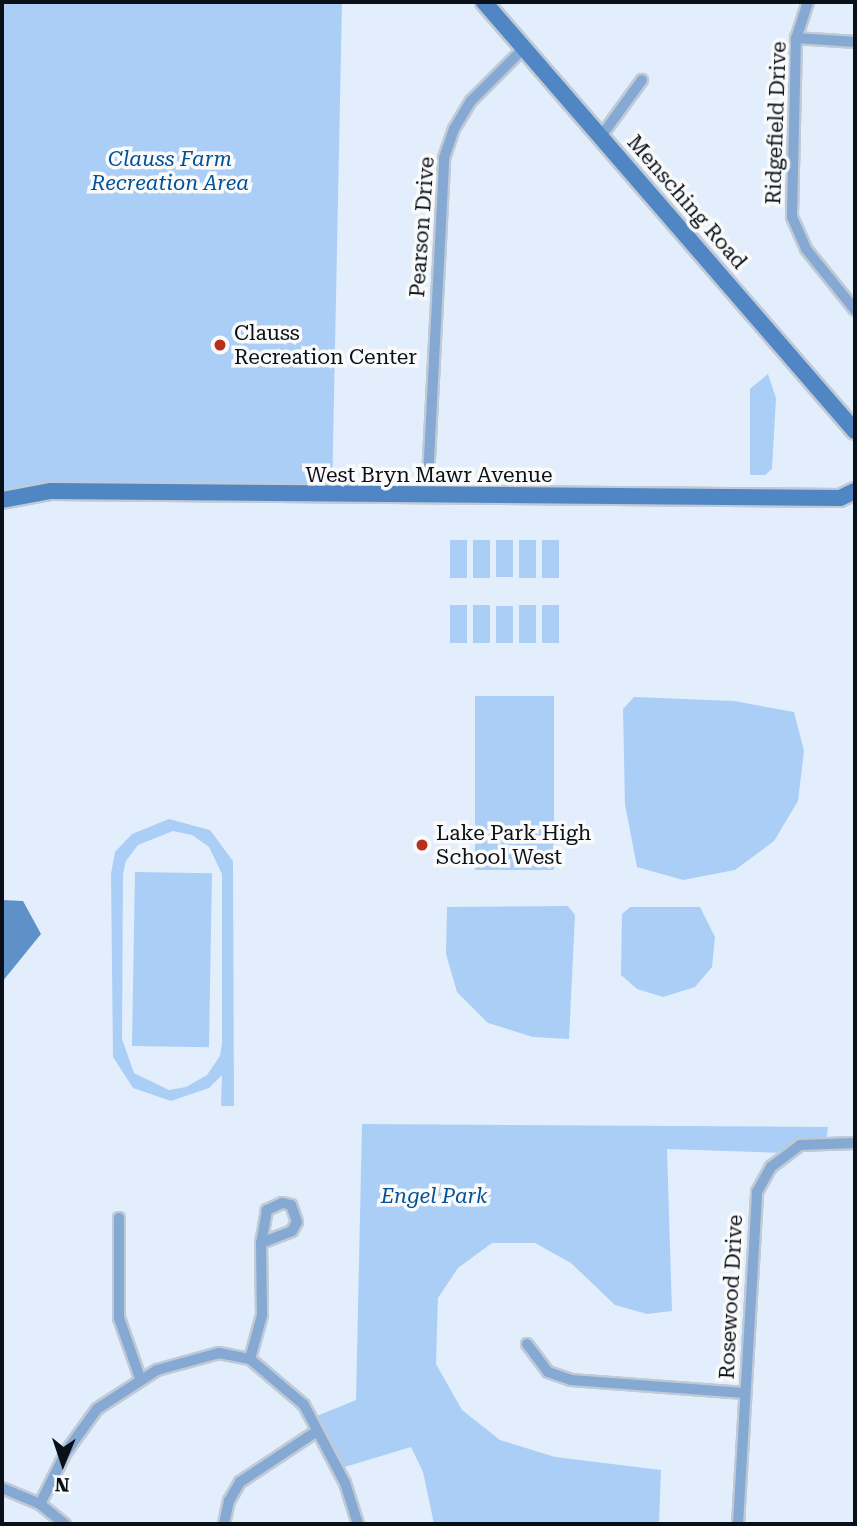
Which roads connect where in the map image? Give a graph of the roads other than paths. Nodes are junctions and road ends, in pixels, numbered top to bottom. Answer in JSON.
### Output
{"nodes":[{"id":1,"x":484,"y":2,"type":"edge"},
{"id":2,"x":808,"y":2,"type":"edge"},
{"id":3,"x":796,"y":38,"type":"junction"},
{"id":4,"x":855,"y":42,"type":"edge"},
{"id":5,"x":524,"y":48,"type":"junction"},
{"id":6,"x":642,"y":80,"type":"dead end"},
{"id":7,"x":602,"y":135,"type":"junction"},
{"id":8,"x":855,"y":310,"type":"edge"},
{"id":9,"x":855,"y":431,"type":"edge"},
{"id":10,"x":428,"y":478,"type":"dead end"},
{"id":11,"x":855,"y":491,"type":"edge"},
{"id":12,"x":2,"y":500,"type":"edge"},
{"id":13,"x":855,"y":1143,"type":"edge"},
{"id":14,"x":119,"y":1217,"type":"dead end"},
{"id":15,"x":261,"y":1243,"type":"dead end"},
{"id":16,"x":527,"y":1344,"type":"dead end"},
{"id":17,"x":250,"y":1359,"type":"junction"},
{"id":18,"x":140,"y":1378,"type":"junction"},
{"id":19,"x":745,"y":1393,"type":"junction"},
{"id":20,"x":317,"y":1431,"type":"junction"},
{"id":21,"x":2,"y":1488,"type":"edge"},
{"id":22,"x":40,"y":1504,"type":"junction"},
{"id":23,"x":65,"y":1524,"type":"edge"},
{"id":24,"x":224,"y":1524,"type":"edge"},
{"id":25,"x":358,"y":1524,"type":"edge"},
{"id":26,"x":738,"y":1524,"type":"edge"}],
"edges":[{"from":1,"to":5,"type":"street","name":"Mensching Road"},
{"from":2,"to":3,"type":"street","name":"Ridgefield Drive"},
{"from":3,"to":4,"type":"street"},
{"from":3,"to":8,"type":"street","name":"Ridgefield Drive"},
{"from":5,"to":7,"type":"street","name":"Mensching Road"},
{"from":5,"to":10,"type":"street","name":"Pearson Drive"},
{"from":6,"to":7,"type":"street"},
{"from":7,"to":9,"type":"street","name":"Mensching Road"},
{"from":11,"to":12,"type":"street","name":"West Bryn Mawr Avenue"},
{"from":13,"to":19,"type":"street","name":"Rosewood Drive"},
{"from":14,"to":18,"type":"street"},
{"from":15,"to":17,"type":"street"},
{"from":16,"to":19,"type":"street"},
{"from":17,"to":18,"type":"street"},
{"from":17,"to":20,"type":"street"},
{"from":18,"to":22,"type":"street"},
{"from":19,"to":26,"type":"street","name":"Rosewood Drive"},
{"from":20,"to":24,"type":"street"},
{"from":20,"to":25,"type":"street"},
{"from":21,"to":22,"type":"street"},
{"from":22,"to":23,"type":"street"}]}
